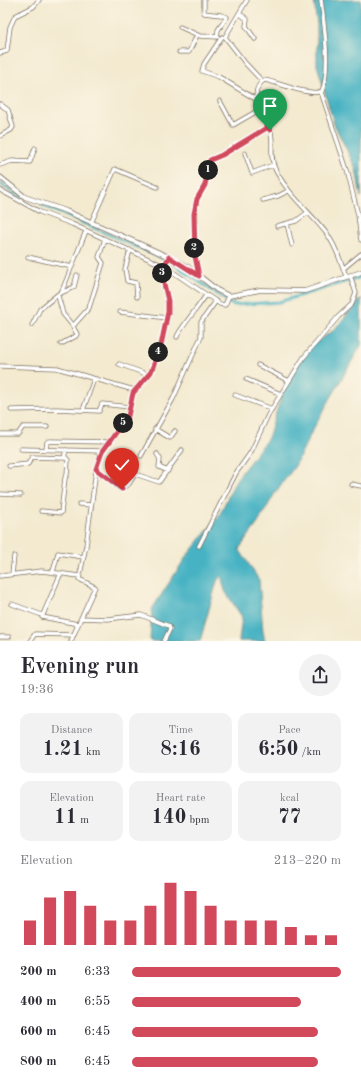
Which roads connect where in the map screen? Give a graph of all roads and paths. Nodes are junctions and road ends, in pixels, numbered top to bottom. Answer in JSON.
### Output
{"nodes":[{"id":1,"x":39,"y":0,"type":"edge"},
{"id":2,"x":204,"y":0,"type":"edge"},
{"id":3,"x":248,"y":0,"type":"edge"},
{"id":4,"x":321,"y":0,"type":"edge"},
{"id":5,"x":240,"y":14,"type":"junction"},
{"id":6,"x":180,"y":27,"type":"dead end"},
{"id":7,"x":197,"y":35,"type":"junction"},
{"id":8,"x":217,"y":37,"type":"junction"},
{"id":9,"x":223,"y":37,"type":"junction"},
{"id":10,"x":255,"y":39,"type":"dead end"},
{"id":11,"x":179,"y":52,"type":"dead end"},
{"id":12,"x":0,"y":53,"type":"edge"},
{"id":13,"x":262,"y":81,"type":"junction"},
{"id":14,"x":321,"y":92,"type":"junction"},
{"id":15,"x":257,"y":100,"type":"junction"},
{"id":16,"x":220,"y":101,"type":"dead end"},
{"id":17,"x":0,"y":104,"type":"edge"},
{"id":18,"x":259,"y":110,"type":"junction"},
{"id":19,"x":268,"y":127,"type":"junction"},
{"id":20,"x":0,"y":136,"type":"edge"},
{"id":21,"x":34,"y":148,"type":"dead end"},
{"id":22,"x":245,"y":154,"type":"dead end"},
{"id":23,"x":0,"y":165,"type":"edge"},
{"id":24,"x":273,"y":165,"type":"junction"},
{"id":25,"x":0,"y":177,"type":"edge"},
{"id":26,"x":157,"y":187,"type":"dead end"},
{"id":27,"x":0,"y":190,"type":"edge"},
{"id":28,"x":288,"y":191,"type":"junction"},
{"id":29,"x":263,"y":200,"type":"dead end"},
{"id":30,"x":307,"y":213,"type":"junction"},
{"id":31,"x":91,"y":223,"type":"junction"},
{"id":32,"x":286,"y":224,"type":"junction"},
{"id":33,"x":277,"y":226,"type":"dead end"},
{"id":34,"x":86,"y":230,"type":"junction"},
{"id":35,"x":105,"y":239,"type":"junction"},
{"id":36,"x":361,"y":240,"type":"edge"},
{"id":37,"x":292,"y":245,"type":"dead end"},
{"id":38,"x":130,"y":250,"type":"junction"},
{"id":39,"x":361,"y":254,"type":"edge"},
{"id":40,"x":28,"y":257,"type":"dead end"},
{"id":41,"x":167,"y":261,"type":"junction"},
{"id":42,"x":72,"y":267,"type":"junction"},
{"id":43,"x":344,"y":268,"type":"junction"},
{"id":44,"x":361,"y":272,"type":"edge"},
{"id":45,"x":78,"y":275,"type":"dead end"},
{"id":46,"x":349,"y":275,"type":"junction"},
{"id":47,"x":199,"y":276,"type":"junction"},
{"id":48,"x":60,"y":294,"type":"junction"},
{"id":49,"x":206,"y":296,"type":"junction"},
{"id":50,"x":137,"y":297,"type":"dead end"},
{"id":51,"x":228,"y":300,"type":"junction"},
{"id":52,"x":216,"y":301,"type":"junction"},
{"id":53,"x":120,"y":312,"type":"dead end"},
{"id":54,"x":167,"y":318,"type":"junction"},
{"id":55,"x":32,"y":325,"type":"dead end"},
{"id":56,"x":73,"y":326,"type":"junction"},
{"id":57,"x":177,"y":337,"type":"dead end"},
{"id":58,"x":61,"y":344,"type":"dead end"},
{"id":59,"x":118,"y":364,"type":"dead end"},
{"id":60,"x":258,"y":365,"type":"dead end"},
{"id":61,"x":0,"y":366,"type":"edge"},
{"id":62,"x":149,"y":375,"type":"junction"},
{"id":63,"x":246,"y":379,"type":"dead end"},
{"id":64,"x":94,"y":380,"type":"junction"},
{"id":65,"x":289,"y":381,"type":"junction"},
{"id":66,"x":134,"y":390,"type":"junction"},
{"id":67,"x":281,"y":394,"type":"junction"},
{"id":68,"x":235,"y":395,"type":"dead end"},
{"id":69,"x":130,"y":407,"type":"junction"},
{"id":70,"x":272,"y":409,"type":"junction"},
{"id":71,"x":11,"y":410,"type":"dead end"},
{"id":72,"x":83,"y":410,"type":"junction"},
{"id":73,"x":47,"y":427,"type":"dead end"},
{"id":74,"x":155,"y":429,"type":"junction"},
{"id":75,"x":175,"y":431,"type":"dead end"},
{"id":76,"x":0,"y":434,"type":"edge"},
{"id":77,"x":109,"y":442,"type":"junction"},
{"id":78,"x":21,"y":450,"type":"dead end"},
{"id":79,"x":46,"y":450,"type":"junction"},
{"id":80,"x":66,"y":450,"type":"junction"},
{"id":81,"x":182,"y":450,"type":"dead end"},
{"id":82,"x":103,"y":451,"type":"junction"},
{"id":83,"x":157,"y":454,"type":"dead end"},
{"id":84,"x":141,"y":456,"type":"dead end"},
{"id":85,"x":65,"y":457,"type":"junction"},
{"id":86,"x":9,"y":466,"type":"dead end"},
{"id":87,"x":96,"y":469,"type":"junction"},
{"id":88,"x":168,"y":471,"type":"junction"},
{"id":89,"x":351,"y":484,"type":"dead end"},
{"id":90,"x":361,"y":486,"type":"edge"},
{"id":91,"x":0,"y":494,"type":"edge"},
{"id":92,"x":21,"y":495,"type":"dead end"},
{"id":93,"x":79,"y":504,"type":"dead end"},
{"id":94,"x":91,"y":505,"type":"junction"},
{"id":95,"x":41,"y":511,"type":"dead end"},
{"id":96,"x":199,"y":546,"type":"dead end"},
{"id":97,"x":14,"y":556,"type":"dead end"},
{"id":98,"x":83,"y":557,"type":"junction"},
{"id":99,"x":53,"y":572,"type":"junction"},
{"id":100,"x":61,"y":573,"type":"junction"},
{"id":101,"x":12,"y":574,"type":"junction"},
{"id":102,"x":0,"y":576,"type":"edge"},
{"id":103,"x":79,"y":576,"type":"junction"},
{"id":104,"x":12,"y":604,"type":"dead end"},
{"id":105,"x":42,"y":615,"type":"junction"},
{"id":106,"x":81,"y":618,"type":"junction"},
{"id":107,"x":78,"y":624,"type":"junction"},
{"id":108,"x":74,"y":635,"type":"junction"},
{"id":109,"x":0,"y":636,"type":"edge"},
{"id":110,"x":9,"y":637,"type":"dead end"},
{"id":111,"x":30,"y":641,"type":"edge"},
{"id":112,"x":71,"y":641,"type":"edge"},
{"id":113,"x":164,"y":641,"type":"edge"}],
"edges":[{"from":1,"to":12,"type":"street"},
{"from":2,"to":8,"type":"street"},
{"from":3,"to":5,"type":"street"},
{"from":4,"to":14,"type":"street"},
{"from":5,"to":9,"type":"street"},
{"from":5,"to":10,"type":"street"},
{"from":6,"to":7,"type":"street"},
{"from":7,"to":8,"type":"street"},
{"from":7,"to":11,"type":"street"},
{"from":8,"to":9,"type":"street"},
{"from":9,"to":13,"type":"street"},
{"from":9,"to":15,"type":"street"},
{"from":13,"to":14,"type":"street"},
{"from":13,"to":15,"type":"street"},
{"from":14,"to":36,"type":"street"},
{"from":15,"to":18,"type":"street"},
{"from":16,"to":18,"type":"street"},
{"from":17,"to":20,"type":"street"},
{"from":18,"to":19,"type":"street"},
{"from":19,"to":24,"type":"street"},
{"from":19,"to":47,"type":"street"},
{"from":21,"to":23,"type":"street"},
{"from":22,"to":24,"type":"street"},
{"from":24,"to":28,"type":"street"},
{"from":25,"to":31,"type":"street"},
{"from":26,"to":31,"type":"street"},
{"from":27,"to":34,"type":"street"},
{"from":28,"to":29,"type":"street"},
{"from":28,"to":30,"type":"street"},
{"from":30,"to":32,"type":"street"},
{"from":30,"to":43,"type":"street"},
{"from":31,"to":41,"type":"street"},
{"from":32,"to":33,"type":"street"},
{"from":32,"to":37,"type":"street"},
{"from":34,"to":35,"type":"street"},
{"from":34,"to":42,"type":"street"},
{"from":35,"to":38,"type":"street"},
{"from":35,"to":56,"type":"street"},
{"from":38,"to":41,"type":"street"},
{"from":38,"to":50,"type":"street"},
{"from":39,"to":43,"type":"street"},
{"from":40,"to":42,"type":"street"},
{"from":41,"to":47,"type":"street"},
{"from":41,"to":49,"type":"street"},
{"from":41,"to":54,"type":"street"},
{"from":42,"to":48,"type":"street"},
{"from":43,"to":46,"type":"street"},
{"from":44,"to":46,"type":"street"},
{"from":45,"to":48,"type":"street"},
{"from":46,"to":51,"type":"street"},
{"from":46,"to":65,"type":"street"},
{"from":47,"to":51,"type":"street"},
{"from":48,"to":55,"type":"street"},
{"from":48,"to":56,"type":"street"},
{"from":49,"to":52,"type":"street"},
{"from":49,"to":57,"type":"street"},
{"from":51,"to":52,"type":"street"},
{"from":52,"to":74,"type":"street"},
{"from":53,"to":54,"type":"street"},
{"from":54,"to":62,"type":"street"},
{"from":56,"to":58,"type":"street"},
{"from":59,"to":62,"type":"street"},
{"from":60,"to":65,"type":"street"},
{"from":61,"to":64,"type":"street"},
{"from":62,"to":66,"type":"street"},
{"from":63,"to":67,"type":"street"},
{"from":64,"to":66,"type":"street"},
{"from":64,"to":72,"type":"street"},
{"from":65,"to":67,"type":"street"},
{"from":66,"to":69,"type":"street"},
{"from":67,"to":70,"type":"street"},
{"from":68,"to":70,"type":"street"},
{"from":69,"to":72,"type":"street"},
{"from":69,"to":77,"type":"street"},
{"from":70,"to":96,"type":"street"},
{"from":71,"to":72,"type":"street"},
{"from":73,"to":76,"type":"street"},
{"from":74,"to":75,"type":"street"},
{"from":74,"to":84,"type":"street"},
{"from":77,"to":79,"type":"street"},
{"from":77,"to":82,"type":"street"},
{"from":78,"to":79,"type":"street"},
{"from":79,"to":80,"type":"street"},
{"from":80,"to":82,"type":"street"},
{"from":80,"to":85,"type":"street"},
{"from":81,"to":88,"type":"street"},
{"from":82,"to":87,"type":"street"},
{"from":83,"to":88,"type":"street"},
{"from":85,"to":86,"type":"street"},
{"from":85,"to":95,"type":"street"},
{"from":87,"to":88,"type":"street"},
{"from":87,"to":94,"type":"street"},
{"from":89,"to":90,"type":"street"},
{"from":91,"to":92,"type":"street"},
{"from":93,"to":94,"type":"street"},
{"from":94,"to":98,"type":"street"},
{"from":97,"to":101,"type":"street"},
{"from":98,"to":99,"type":"street"},
{"from":98,"to":103,"type":"street"},
{"from":99,"to":100,"type":"street"},
{"from":99,"to":101,"type":"street"},
{"from":100,"to":103,"type":"street"},
{"from":100,"to":105,"type":"street"},
{"from":101,"to":102,"type":"street"},
{"from":103,"to":106,"type":"street"},
{"from":104,"to":105,"type":"street"},
{"from":105,"to":107,"type":"street"},
{"from":106,"to":107,"type":"street"},
{"from":106,"to":113,"type":"street"},
{"from":107,"to":108,"type":"street"},
{"from":108,"to":111,"type":"street"},
{"from":108,"to":112,"type":"street"},
{"from":109,"to":110,"type":"street"}]}
